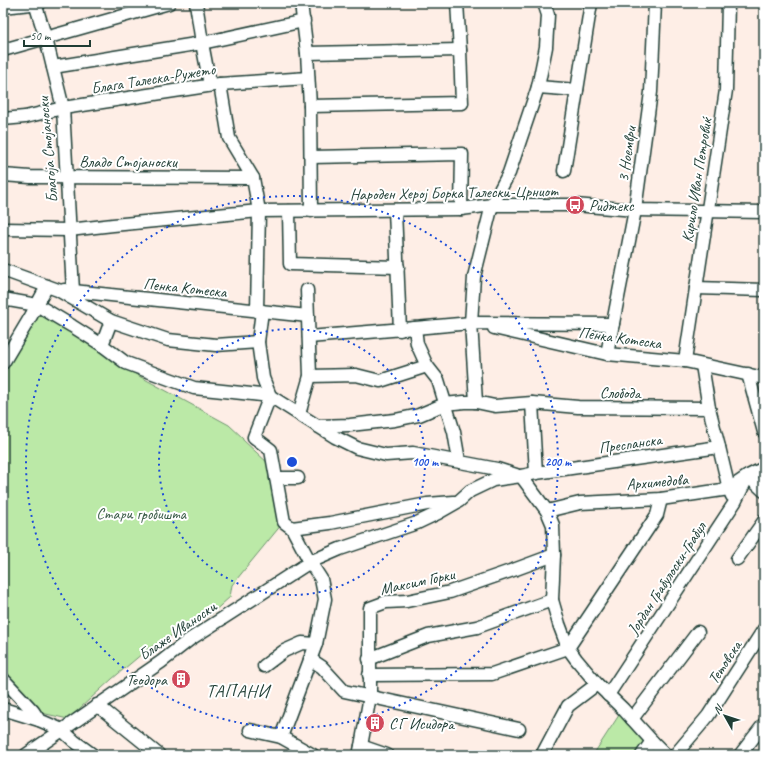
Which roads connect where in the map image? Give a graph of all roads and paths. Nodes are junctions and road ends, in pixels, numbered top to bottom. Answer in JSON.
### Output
{"nodes":[{"id":1,"x":37,"y":3,"type":"edge"},
{"id":2,"x":169,"y":3,"type":"edge"},
{"id":3,"x":196,"y":3,"type":"edge"},
{"id":4,"x":302,"y":3,"type":"edge"},
{"id":5,"x":457,"y":3,"type":"edge"},
{"id":6,"x":544,"y":3,"type":"edge"},
{"id":7,"x":655,"y":3,"type":"edge"},
{"id":8,"x":728,"y":3,"type":"edge"},
{"id":9,"x":591,"y":4,"type":"edge"},
{"id":10,"x":3,"y":7,"type":"edge"},
{"id":11,"x":304,"y":21,"type":"junction"},
{"id":12,"x":46,"y":39,"type":"junction"},
{"id":13,"x":202,"y":43,"type":"junction"},
{"id":14,"x":3,"y":50,"type":"edge"},
{"id":15,"x":460,"y":50,"type":"junction"},
{"id":16,"x":307,"y":53,"type":"junction"},
{"id":17,"x":53,"y":67,"type":"junction"},
{"id":18,"x":308,"y":78,"type":"junction"},
{"id":19,"x":215,"y":85,"type":"junction"},
{"id":20,"x":538,"y":87,"type":"junction"},
{"id":21,"x":577,"y":90,"type":"junction"},
{"id":22,"x":310,"y":106,"type":"junction"},
{"id":23,"x":63,"y":108,"type":"junction"},
{"id":24,"x":3,"y":119,"type":"edge"},
{"id":25,"x":310,"y":157,"type":"junction"},
{"id":26,"x":564,"y":171,"type":"dead end"},
{"id":27,"x":3,"y":175,"type":"edge"},
{"id":28,"x":66,"y":177,"type":"junction"},
{"id":29,"x":253,"y":178,"type":"junction"},
{"id":30,"x":492,"y":205,"type":"junction"},
{"id":31,"x":462,"y":209,"type":"junction"},
{"id":32,"x":395,"y":210,"type":"junction"},
{"id":33,"x":635,"y":210,"type":"junction"},
{"id":34,"x":259,"y":211,"type":"junction"},
{"id":35,"x":289,"y":211,"type":"junction"},
{"id":36,"x":311,"y":211,"type":"junction"},
{"id":37,"x":708,"y":211,"type":"junction"},
{"id":38,"x":764,"y":212,"type":"edge"},
{"id":39,"x":3,"y":229,"type":"edge"},
{"id":40,"x":70,"y":230,"type":"junction"},
{"id":41,"x":398,"y":267,"type":"junction"},
{"id":42,"x":3,"y":270,"type":"edge"},
{"id":43,"x":52,"y":288,"type":"junction"},
{"id":44,"x":696,"y":288,"type":"junction"},
{"id":45,"x":307,"y":290,"type":"dead end"},
{"id":46,"x":764,"y":290,"type":"edge"},
{"id":47,"x":71,"y":294,"type":"junction"},
{"id":48,"x":3,"y":298,"type":"edge"},
{"id":49,"x":37,"y":305,"type":"junction"},
{"id":50,"x":259,"y":311,"type":"junction"},
{"id":51,"x":308,"y":316,"type":"junction"},
{"id":52,"x":111,"y":322,"type":"junction"},
{"id":53,"x":471,"y":323,"type":"junction"},
{"id":54,"x":613,"y":324,"type":"junction"},
{"id":55,"x":415,"y":328,"type":"junction"},
{"id":56,"x":400,"y":330,"type":"junction"},
{"id":57,"x":309,"y":337,"type":"junction"},
{"id":58,"x":258,"y":342,"type":"junction"},
{"id":59,"x":102,"y":345,"type":"junction"},
{"id":60,"x":607,"y":354,"type":"junction"},
{"id":61,"x":685,"y":362,"type":"junction"},
{"id":62,"x":3,"y":363,"type":"edge"},
{"id":63,"x":702,"y":365,"type":"junction"},
{"id":64,"x":427,"y":366,"type":"junction"},
{"id":65,"x":748,"y":374,"type":"junction"},
{"id":66,"x":310,"y":376,"type":"junction"},
{"id":67,"x":764,"y":378,"type":"edge"},
{"id":68,"x":270,"y":396,"type":"junction"},
{"id":69,"x":476,"y":402,"type":"junction"},
{"id":70,"x":532,"y":403,"type":"junction"},
{"id":71,"x":445,"y":404,"type":"junction"},
{"id":72,"x":709,"y":408,"type":"junction"},
{"id":73,"x":299,"y":414,"type":"junction"},
{"id":74,"x":317,"y":426,"type":"junction"},
{"id":75,"x":764,"y":432,"type":"edge"},
{"id":76,"x":719,"y":447,"type":"junction"},
{"id":77,"x":459,"y":461,"type":"junction"},
{"id":78,"x":764,"y":468,"type":"edge"},
{"id":79,"x":536,"y":473,"type":"junction"},
{"id":80,"x":521,"y":476,"type":"junction"},
{"id":81,"x":748,"y":476,"type":"junction"},
{"id":82,"x":276,"y":478,"type":"junction"},
{"id":83,"x":298,"y":478,"type":"dead end"},
{"id":84,"x":729,"y":489,"type":"junction"},
{"id":85,"x":764,"y":491,"type":"edge"},
{"id":86,"x":662,"y":499,"type":"junction"},
{"id":87,"x":459,"y":501,"type":"junction"},
{"id":88,"x":735,"y":502,"type":"junction"},
{"id":89,"x":548,"y":511,"type":"junction"},
{"id":90,"x":764,"y":521,"type":"edge"},
{"id":91,"x":292,"y":528,"type":"junction"},
{"id":92,"x":554,"y":555,"type":"junction"},
{"id":93,"x":737,"y":559,"type":"dead end"},
{"id":94,"x":310,"y":562,"type":"junction"},
{"id":95,"x":552,"y":600,"type":"junction"},
{"id":96,"x":764,"y":628,"type":"edge"},
{"id":97,"x":698,"y":632,"type":"dead end"},
{"id":98,"x":316,"y":644,"type":"junction"},
{"id":99,"x":760,"y":646,"type":"edge"},
{"id":100,"x":568,"y":648,"type":"junction"},
{"id":101,"x":310,"y":659,"type":"junction"},
{"id":102,"x":369,"y":659,"type":"junction"},
{"id":103,"x":264,"y":666,"type":"dead end"},
{"id":104,"x":369,"y":675,"type":"junction"},
{"id":105,"x":3,"y":679,"type":"edge"},
{"id":106,"x":597,"y":684,"type":"junction"},
{"id":107,"x":608,"y":695,"type":"junction"},
{"id":108,"x":370,"y":696,"type":"junction"},
{"id":109,"x":98,"y":705,"type":"junction"},
{"id":110,"x":3,"y":709,"type":"edge"},
{"id":111,"x":632,"y":719,"type":"junction"},
{"id":112,"x":38,"y":720,"type":"junction"},
{"id":113,"x":764,"y":724,"type":"edge"},
{"id":114,"x":519,"y":729,"type":"dead end"},
{"id":115,"x":62,"y":730,"type":"junction"},
{"id":116,"x":250,"y":730,"type":"dead end"},
{"id":117,"x":281,"y":737,"type":"junction"},
{"id":118,"x":652,"y":741,"type":"junction"},
{"id":119,"x":360,"y":751,"type":"edge"},
{"id":120,"x":26,"y":755,"type":"edge"},
{"id":121,"x":93,"y":755,"type":"edge"},
{"id":122,"x":158,"y":755,"type":"edge"},
{"id":123,"x":313,"y":755,"type":"edge"},
{"id":124,"x":387,"y":755,"type":"edge"},
{"id":125,"x":542,"y":755,"type":"edge"},
{"id":126,"x":642,"y":755,"type":"edge"},
{"id":127,"x":666,"y":755,"type":"edge"},
{"id":128,"x":675,"y":755,"type":"edge"},
{"id":129,"x":740,"y":755,"type":"edge"}],
"edges":[{"from":1,"to":10,"type":"street"},
{"from":1,"to":12,"type":"street","name":"Благоја Стојаноски"},
{"from":2,"to":12,"type":"street"},
{"from":3,"to":13,"type":"street"},
{"from":4,"to":11,"type":"street"},
{"from":5,"to":15,"type":"street"},
{"from":6,"to":20,"type":"street"},
{"from":7,"to":33,"type":"street","name":"3 Ноември"},
{"from":8,"to":37,"type":"street","name":"Кирило Иван Петровиќ"},
{"from":9,"to":21,"type":"street"},
{"from":11,"to":13,"type":"street"},
{"from":11,"to":16,"type":"street"},
{"from":12,"to":14,"type":"street"},
{"from":12,"to":17,"type":"street","name":"Благоја Стојаноски"},
{"from":13,"to":17,"type":"street"},
{"from":13,"to":19,"type":"street"},
{"from":15,"to":16,"type":"street"},
{"from":15,"to":22,"type":"street"},
{"from":16,"to":18,"type":"street"},
{"from":17,"to":23,"type":"street","name":"Благоја Стојаноски"},
{"from":18,"to":19,"type":"street","name":"Блага Талеска-Ружето"},
{"from":18,"to":22,"type":"street"},
{"from":19,"to":23,"type":"street","name":"Блага Талеска-Ружето"},
{"from":19,"to":29,"type":"street"},
{"from":20,"to":21,"type":"street"},
{"from":20,"to":30,"type":"street"},
{"from":21,"to":26,"type":"street"},
{"from":22,"to":25,"type":"street"},
{"from":23,"to":24,"type":"street","name":"Блага Талеска-Ружето"},
{"from":23,"to":28,"type":"street","name":"Благоја Стојаноски"},
{"from":25,"to":31,"type":"street"},
{"from":25,"to":36,"type":"street"},
{"from":27,"to":28,"type":"street","name":"Владо Стојаноски"},
{"from":28,"to":29,"type":"street","name":"Владо Стојаноски"},
{"from":28,"to":40,"type":"street","name":"Благоја Стојаноски"},
{"from":29,"to":34,"type":"street"},
{"from":30,"to":31,"type":"street","name":"Народен Херој Борка Талески-Црниот"},
{"from":30,"to":33,"type":"street","name":"Народен Херој Борка Талески-Црниот"},
{"from":30,"to":53,"type":"street"},
{"from":31,"to":32,"type":"street","name":"Народен Херој Борка Талески-Црниот"},
{"from":32,"to":36,"type":"street","name":"Народен Херој Борка Талески-Црниот"},
{"from":32,"to":41,"type":"street"},
{"from":33,"to":37,"type":"street","name":"Народен Херој Борка Талески-Црниот"},
{"from":33,"to":54,"type":"street","name":"3 Ноември"},
{"from":34,"to":35,"type":"street","name":"Народен Херој Борка Талески-Црниот"},
{"from":34,"to":40,"type":"street","name":"Народен Херој Борка Талески-Црниот"},
{"from":34,"to":50,"type":"street"},
{"from":35,"to":36,"type":"street","name":"Народен Херој Борка Талески-Црниот"},
{"from":35,"to":41,"type":"street"},
{"from":37,"to":38,"type":"street","name":"Народен Херој Борка Талески-Црниот"},
{"from":37,"to":44,"type":"street","name":"Кирило Иван Петровиќ"},
{"from":39,"to":40,"type":"street","name":"Народен Херој Борка Талески-Црниот"},
{"from":40,"to":47,"type":"street","name":"Благоја Стојаноски"},
{"from":41,"to":56,"type":"street"},
{"from":42,"to":43,"type":"street","name":"Пенка Котеска"},
{"from":43,"to":47,"type":"street","name":"Пенка Котеска"},
{"from":43,"to":49,"type":"street"},
{"from":44,"to":46,"type":"street"},
{"from":44,"to":61,"type":"street","name":"Кирило Иван Петровиќ"},
{"from":45,"to":51,"type":"street"},
{"from":47,"to":50,"type":"street","name":"Пенка Котеска"},
{"from":47,"to":52,"type":"street","name":"Пенка Котеска"},
{"from":48,"to":49,"type":"street"},
{"from":49,"to":59,"type":"street"},
{"from":49,"to":62,"type":"street"},
{"from":50,"to":51,"type":"street","name":"Пенка Котеска"},
{"from":50,"to":58,"type":"street"},
{"from":51,"to":57,"type":"street"},
{"from":52,"to":58,"type":"street","name":"Пенка Котеска"},
{"from":52,"to":59,"type":"street"},
{"from":53,"to":54,"type":"street","name":"Пенка Котеска"},
{"from":53,"to":55,"type":"street","name":"Пенка Котеска"},
{"from":53,"to":60,"type":"street","name":"Пенка Котеска"},
{"from":53,"to":69,"type":"street"},
{"from":54,"to":60,"type":"street","name":"3 Ноември"},
{"from":55,"to":56,"type":"street","name":"Пенка Котеска"},
{"from":55,"to":64,"type":"street"},
{"from":56,"to":57,"type":"street","name":"Пенка Котеска"},
{"from":57,"to":66,"type":"street"},
{"from":58,"to":68,"type":"street"},
{"from":59,"to":68,"type":"street"},
{"from":60,"to":61,"type":"street","name":"Пенка Котеска"},
{"from":61,"to":63,"type":"street","name":"Пенка Котеска"},
{"from":63,"to":65,"type":"street","name":"Пенка Котеска"},
{"from":63,"to":72,"type":"street"},
{"from":64,"to":66,"type":"street"},
{"from":64,"to":71,"type":"street"},
{"from":65,"to":67,"type":"street","name":"Пенка Котеска"},
{"from":65,"to":75,"type":"street"},
{"from":66,"to":73,"type":"street"},
{"from":68,"to":73,"type":"street"},
{"from":68,"to":82,"type":"street"},
{"from":69,"to":70,"type":"street","name":"Слобода"},
{"from":69,"to":71,"type":"street","name":"Слобода"},
{"from":70,"to":72,"type":"street","name":"Слобода"},
{"from":70,"to":79,"type":"street"},
{"from":71,"to":74,"type":"street","name":"Слобода"},
{"from":71,"to":77,"type":"street"},
{"from":72,"to":76,"type":"street"},
{"from":73,"to":74,"type":"street"},
{"from":74,"to":77,"type":"street"},
{"from":76,"to":79,"type":"street","name":"Преспанска"},
{"from":76,"to":84,"type":"street"},
{"from":77,"to":80,"type":"street"},
{"from":78,"to":81,"type":"street","name":"Архимедова"},
{"from":79,"to":80,"type":"street","name":"Преспанска"},
{"from":80,"to":87,"type":"street","name":"Блаже Иваноски"},
{"from":80,"to":89,"type":"street"},
{"from":81,"to":84,"type":"street","name":"Архимедова"},
{"from":81,"to":85,"type":"street"},
{"from":81,"to":88,"type":"street","name":"Јордан Грабулоски-Грабул"},
{"from":82,"to":83,"type":"street"},
{"from":82,"to":91,"type":"street"},
{"from":84,"to":86,"type":"street","name":"Архимедова"},
{"from":84,"to":88,"type":"street"},
{"from":86,"to":89,"type":"street","name":"Архимедова"},
{"from":86,"to":100,"type":"street"},
{"from":87,"to":91,"type":"street"},
{"from":87,"to":94,"type":"street","name":"Блаже Иваноски"},
{"from":88,"to":107,"type":"street","name":"Јордан Грабулоски-Грабул"},
{"from":89,"to":92,"type":"street"},
{"from":90,"to":93,"type":"street"},
{"from":91,"to":94,"type":"street"},
{"from":92,"to":95,"type":"street"},
{"from":92,"to":102,"type":"street","name":"Максим Горки"},
{"from":94,"to":98,"type":"street"},
{"from":94,"to":109,"type":"street","name":"Блаже Иваноски"},
{"from":95,"to":100,"type":"street"},
{"from":95,"to":102,"type":"street"},
{"from":96,"to":99,"type":"street","name":"Тетовска"},
{"from":97,"to":111,"type":"street"},
{"from":98,"to":101,"type":"street"},
{"from":98,"to":103,"type":"street"},
{"from":99,"to":128,"type":"street","name":"Тетовска"},
{"from":100,"to":104,"type":"street"},
{"from":100,"to":106,"type":"street"},
{"from":101,"to":108,"type":"street"},
{"from":101,"to":117,"type":"street"},
{"from":102,"to":104,"type":"street","name":"Максим Горки"},
{"from":104,"to":108,"type":"street","name":"Максим Горки"},
{"from":105,"to":112,"type":"street"},
{"from":106,"to":107,"type":"street"},
{"from":106,"to":125,"type":"street"},
{"from":107,"to":111,"type":"street"},
{"from":108,"to":114,"type":"street"},
{"from":108,"to":119,"type":"street","name":"Максим Горки"},
{"from":109,"to":115,"type":"street","name":"Блаже Иваноски"},
{"from":109,"to":122,"type":"street"},
{"from":110,"to":112,"type":"street"},
{"from":111,"to":118,"type":"street"},
{"from":112,"to":115,"type":"street"},
{"from":113,"to":129,"type":"street"},
{"from":115,"to":120,"type":"street","name":"Блаже Иваноски"},
{"from":115,"to":121,"type":"street"},
{"from":116,"to":117,"type":"street"},
{"from":117,"to":123,"type":"street"},
{"from":118,"to":126,"type":"street"},
{"from":118,"to":127,"type":"street"},
{"from":119,"to":124,"type":"street","name":"Максим Горки"}]}
